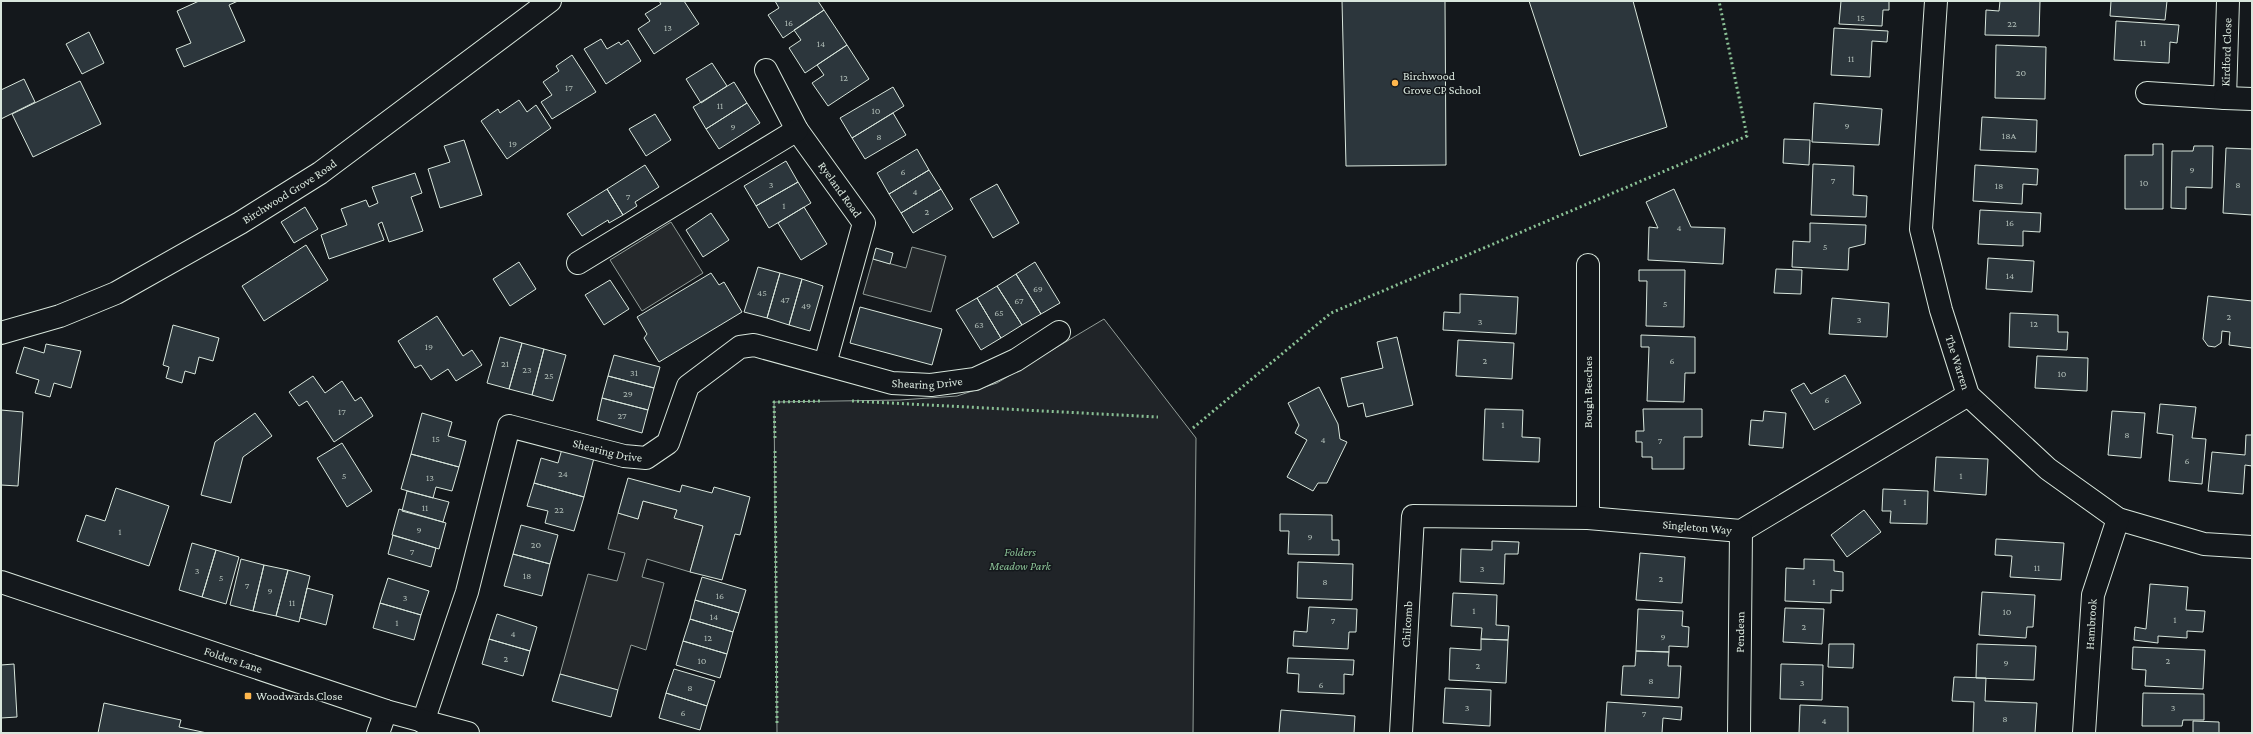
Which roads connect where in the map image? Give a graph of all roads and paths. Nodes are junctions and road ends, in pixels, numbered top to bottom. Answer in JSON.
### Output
{"nodes":[{"id":1,"x":550,"y":1,"type":"edge"},
{"id":2,"x":1936,"y":1,"type":"edge"},
{"id":3,"x":2228,"y":1,"type":"edge"},
{"id":4,"x":766,"y":70,"type":"dead end"},
{"id":5,"x":2147,"y":93,"type":"dead end"},
{"id":6,"x":2225,"y":98,"type":"junction"},
{"id":7,"x":2252,"y":99,"type":"edge"},
{"id":8,"x":797,"y":130,"type":"junction"},
{"id":9,"x":578,"y":263,"type":"dead end"},
{"id":10,"x":1588,"y":265,"type":"dead end"},
{"id":11,"x":1059,"y":332,"type":"dead end"},
{"id":12,"x":1,"y":333,"type":"edge"},
{"id":13,"x":825,"y":364,"type":"junction"},
{"id":14,"x":1968,"y":395,"type":"junction"},
{"id":15,"x":1413,"y":516,"type":"joint"},
{"id":16,"x":1588,"y":518,"type":"junction"},
{"id":17,"x":2118,"y":519,"type":"junction"},
{"id":18,"x":1741,"y":531,"type":"junction"},
{"id":19,"x":2252,"y":547,"type":"edge"},
{"id":20,"x":1,"y":582,"type":"edge"},
{"id":21,"x":386,"y":711,"type":"junction"},
{"id":22,"x":423,"y":722,"type":"junction"},
{"id":23,"x":378,"y":733,"type":"edge"},
{"id":24,"x":468,"y":733,"type":"edge"},
{"id":25,"x":1401,"y":733,"type":"edge"},
{"id":26,"x":1739,"y":733,"type":"edge"},
{"id":27,"x":2084,"y":733,"type":"edge"}],
"edges":[{"from":1,"to":12,"type":"street","name":"Birchwood Grove Road"},
{"from":2,"to":14,"type":"street","name":"The Warren"},
{"from":3,"to":6,"type":"street","name":"Kirdford Close"},
{"from":4,"to":8,"type":"street","name":"Ryeland Road"},
{"from":5,"to":6,"type":"street","name":"Kirdford Close"},
{"from":6,"to":7,"type":"street"},
{"from":8,"to":9,"type":"street"},
{"from":8,"to":13,"type":"street","name":"Ryeland Road"},
{"from":10,"to":16,"type":"street","name":"Bough Beeches"},
{"from":11,"to":13,"type":"street","name":"Shearing Drive"},
{"from":13,"to":22,"type":"street","name":"Shearing Drive"},
{"from":14,"to":17,"type":"street","name":"The Warren"},
{"from":14,"to":18,"type":"street","name":"Singleton Way"},
{"from":15,"to":16,"type":"street","name":"Singleton Way"},
{"from":15,"to":25,"type":"street","name":"Chilcomb"},
{"from":16,"to":18,"type":"street","name":"Singleton Way"},
{"from":17,"to":19,"type":"street","name":"The Warren"},
{"from":17,"to":27,"type":"street","name":"Hambrook"},
{"from":18,"to":26,"type":"street","name":"Pendean"},
{"from":20,"to":21,"type":"street","name":"Folders Lane"},
{"from":21,"to":22,"type":"street","name":"Folders Lane"},
{"from":21,"to":23,"type":"street"},
{"from":22,"to":24,"type":"street","name":"Folders Lane"}]}
